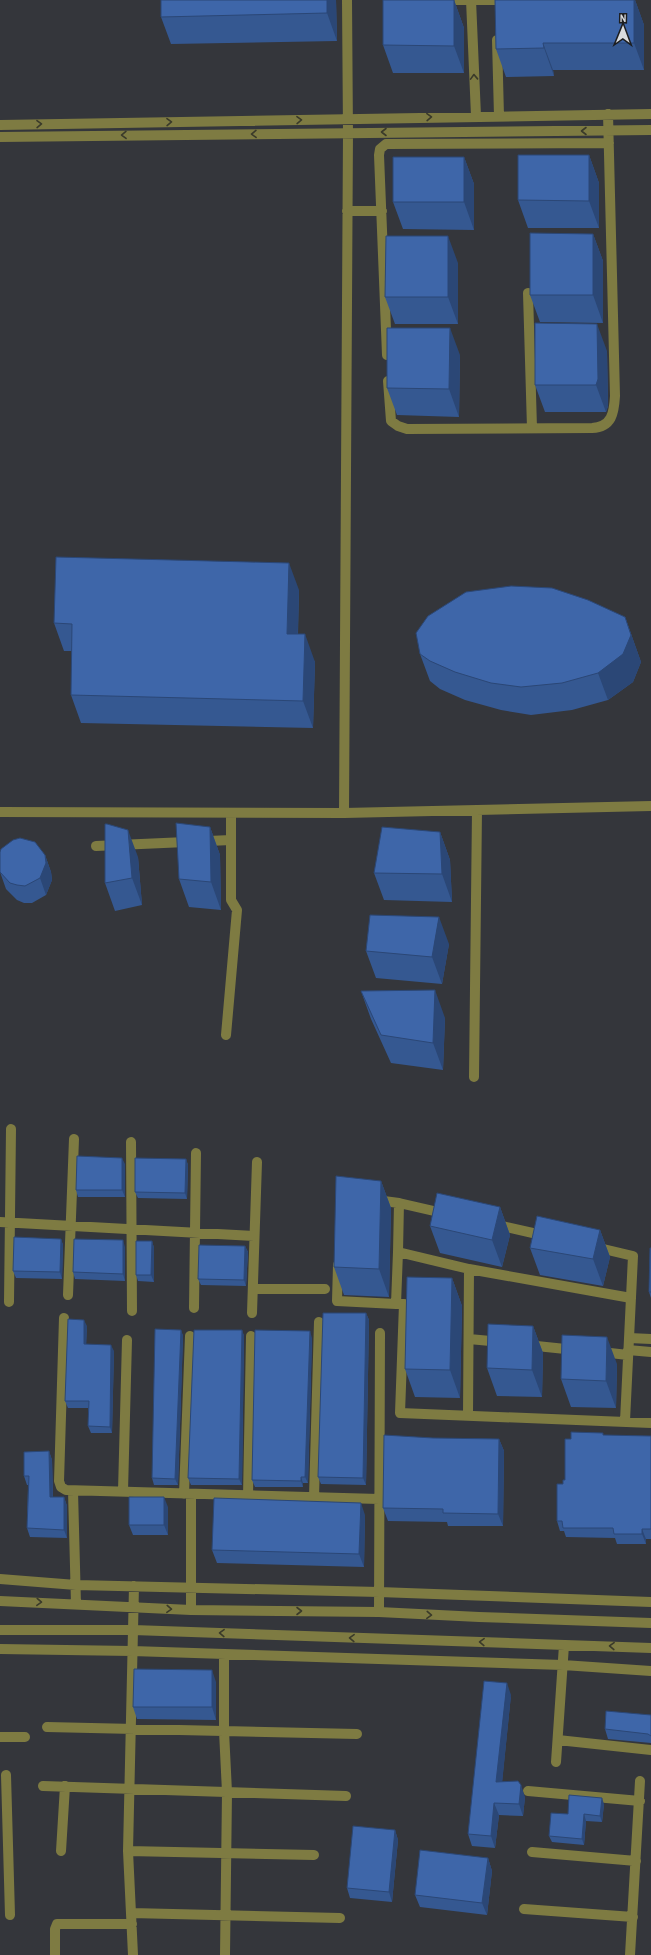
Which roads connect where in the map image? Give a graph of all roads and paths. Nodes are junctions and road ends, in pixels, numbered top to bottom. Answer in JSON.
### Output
{"nodes":[{"id":1,"x":347,"y":0,"type":"edge"},
{"id":2,"x":432,"y":0,"type":"edge"},
{"id":3,"x":454,"y":0,"type":"edge"},
{"id":4,"x":471,"y":0,"type":"edge"},
{"id":5,"x":521,"y":0,"type":"edge"},
{"id":6,"x":498,"y":4,"type":"edge"},
{"id":7,"x":497,"y":30,"type":"edge"},
{"id":8,"x":608,"y":114,"type":"junction"},
{"id":9,"x":651,"y":114,"type":"edge"},
{"id":10,"x":476,"y":116,"type":"junction"},
{"id":11,"x":499,"y":116,"type":"junction"},
{"id":12,"x":347,"y":119,"type":"junction"},
{"id":13,"x":0,"y":125,"type":"edge"},
{"id":14,"x":651,"y":130,"type":"edge"},
{"id":15,"x":609,"y":131,"type":"junction"},
{"id":16,"x":348,"y":133,"type":"junction"},
{"id":17,"x":0,"y":137,"type":"edge"},
{"id":18,"x":609,"y":143,"type":"junction"},
{"id":19,"x":347,"y":211,"type":"junction"},
{"id":20,"x":382,"y":212,"type":"junction"},
{"id":21,"x":528,"y":293,"type":"edge"},
{"id":22,"x":532,"y":428,"type":"junction"},
{"id":23,"x":651,"y":806,"type":"edge"},
{"id":24,"x":477,"y":810,"type":"junction"},
{"id":25,"x":0,"y":812,"type":"edge"},
{"id":26,"x":231,"y":813,"type":"junction"},
{"id":27,"x":344,"y":813,"type":"junction"},
{"id":28,"x":231,"y":840,"type":"junction"},
{"id":29,"x":96,"y":846,"type":"dead end"},
{"id":30,"x":226,"y":1035,"type":"dead end"},
{"id":31,"x":474,"y":1077,"type":"dead end"},
{"id":32,"x":11,"y":1129,"type":"dead end"},
{"id":33,"x":74,"y":1138,"type":"dead end"},
{"id":34,"x":131,"y":1142,"type":"dead end"},
{"id":35,"x":196,"y":1153,"type":"dead end"},
{"id":36,"x":257,"y":1162,"type":"dead end"},
{"id":37,"x":369,"y":1198,"type":"edge"},
{"id":38,"x":399,"y":1203,"type":"junction"},
{"id":39,"x":454,"y":1215,"type":"edge"},
{"id":40,"x":5,"y":1222,"type":"edge"},
{"id":41,"x":485,"y":1222,"type":"edge"},
{"id":42,"x":69,"y":1226,"type":"junction"},
{"id":43,"x":131,"y":1229,"type":"junction"},
{"id":44,"x":195,"y":1232,"type":"junction"},
{"id":45,"x":254,"y":1236,"type":"junction"},
{"id":46,"x":555,"y":1238,"type":"edge"},
{"id":47,"x":586,"y":1245,"type":"edge"},
{"id":48,"x":398,"y":1252,"type":"junction"},
{"id":49,"x":338,"y":1255,"type":"edge"},
{"id":50,"x":469,"y":1269,"type":"junction"},
{"id":51,"x":325,"y":1289,"type":"dead end"},
{"id":52,"x":252,"y":1290,"type":"junction"},
{"id":53,"x":68,"y":1295,"type":"dead end"},
{"id":54,"x":631,"y":1298,"type":"junction"},
{"id":55,"x":9,"y":1302,"type":"dead end"},
{"id":56,"x":396,"y":1304,"type":"junction"},
{"id":57,"x":194,"y":1308,"type":"dead end"},
{"id":58,"x":132,"y":1311,"type":"dead end"},
{"id":59,"x":252,"y":1313,"type":"dead end"},
{"id":60,"x":64,"y":1318,"type":"dead end"},
{"id":61,"x":319,"y":1322,"type":"dead end"},
{"id":62,"x":380,"y":1333,"type":"dead end"},
{"id":63,"x":190,"y":1336,"type":"dead end"},
{"id":64,"x":251,"y":1336,"type":"dead end"},
{"id":65,"x":629,"y":1338,"type":"junction"},
{"id":66,"x":469,"y":1339,"type":"junction"},
{"id":67,"x":651,"y":1339,"type":"edge"},
{"id":68,"x":127,"y":1340,"type":"dead end"},
{"id":69,"x":651,"y":1352,"type":"edge"},
{"id":70,"x":628,"y":1353,"type":"junction"},
{"id":71,"x":468,"y":1415,"type":"junction"},
{"id":72,"x":625,"y":1421,"type":"junction"},
{"id":73,"x":651,"y":1422,"type":"edge"},
{"id":74,"x":73,"y":1491,"type":"junction"},
{"id":75,"x":123,"y":1491,"type":"junction"},
{"id":76,"x":188,"y":1494,"type":"junction"},
{"id":77,"x":248,"y":1496,"type":"junction"},
{"id":78,"x":314,"y":1497,"type":"junction"},
{"id":79,"x":379,"y":1499,"type":"junction"},
{"id":80,"x":0,"y":1579,"type":"edge"},
{"id":81,"x":76,"y":1585,"type":"junction"},
{"id":82,"x":134,"y":1586,"type":"junction"},
{"id":83,"x":192,"y":1587,"type":"junction"},
{"id":84,"x":379,"y":1592,"type":"junction"},
{"id":85,"x":0,"y":1601,"type":"edge"},
{"id":86,"x":651,"y":1602,"type":"edge"},
{"id":87,"x":76,"y":1604,"type":"junction"},
{"id":88,"x":133,"y":1607,"type":"junction"},
{"id":89,"x":192,"y":1610,"type":"junction"},
{"id":90,"x":379,"y":1612,"type":"junction"},
{"id":91,"x":651,"y":1623,"type":"edge"},
{"id":92,"x":0,"y":1630,"type":"edge"},
{"id":93,"x":133,"y":1630,"type":"junction"},
{"id":94,"x":564,"y":1645,"type":"junction"},
{"id":95,"x":651,"y":1648,"type":"edge"},
{"id":96,"x":0,"y":1649,"type":"edge"},
{"id":97,"x":132,"y":1652,"type":"junction"},
{"id":98,"x":224,"y":1654,"type":"junction"},
{"id":99,"x":563,"y":1665,"type":"junction"},
{"id":100,"x":651,"y":1671,"type":"edge"},
{"id":101,"x":47,"y":1727,"type":"dead end"},
{"id":102,"x":130,"y":1729,"type":"junction"},
{"id":103,"x":224,"y":1731,"type":"junction"},
{"id":104,"x":357,"y":1734,"type":"dead end"},
{"id":105,"x":0,"y":1737,"type":"edge"},
{"id":106,"x":25,"y":1737,"type":"dead end"},
{"id":107,"x":558,"y":1740,"type":"junction"},
{"id":108,"x":651,"y":1750,"type":"edge"},
{"id":109,"x":556,"y":1762,"type":"dead end"},
{"id":110,"x":6,"y":1775,"type":"dead end"},
{"id":111,"x":640,"y":1781,"type":"dead end"},
{"id":112,"x":43,"y":1786,"type":"dead end"},
{"id":113,"x":65,"y":1786,"type":"junction"},
{"id":114,"x":129,"y":1788,"type":"junction"},
{"id":115,"x":528,"y":1791,"type":"dead end"},
{"id":116,"x":228,"y":1792,"type":"junction"},
{"id":117,"x":346,"y":1796,"type":"dead end"},
{"id":118,"x":640,"y":1801,"type":"junction"},
{"id":119,"x":4,"y":1828,"type":"edge"},
{"id":120,"x":61,"y":1851,"type":"dead end"},
{"id":121,"x":128,"y":1851,"type":"junction"},
{"id":122,"x":532,"y":1852,"type":"dead end"},
{"id":123,"x":226,"y":1854,"type":"junction"},
{"id":124,"x":314,"y":1855,"type":"dead end"},
{"id":125,"x":636,"y":1861,"type":"junction"},
{"id":126,"x":524,"y":1908,"type":"dead end"},
{"id":127,"x":131,"y":1913,"type":"junction"},
{"id":128,"x":10,"y":1915,"type":"dead end"},
{"id":129,"x":225,"y":1915,"type":"junction"},
{"id":130,"x":633,"y":1917,"type":"junction"},
{"id":131,"x":340,"y":1918,"type":"dead end"},
{"id":132,"x":132,"y":1924,"type":"junction"},
{"id":133,"x":55,"y":1955,"type":"edge"},
{"id":134,"x":133,"y":1955,"type":"edge"},
{"id":135,"x":225,"y":1955,"type":"edge"},
{"id":136,"x":630,"y":1955,"type":"edge"}],
"edges":[{"from":1,"to":12,"type":"street"},
{"from":2,"to":3,"type":"street"},
{"from":3,"to":4,"type":"street"},
{"from":4,"to":6,"type":"street"},
{"from":10,"to":4,"type":"street","one_way":true},
{"from":5,"to":6,"type":"street"},
{"from":7,"to":11,"type":"street"},
{"from":8,"to":9,"type":"street"},
{"from":8,"to":11,"type":"street"},
{"from":8,"to":15,"type":"street"},
{"from":10,"to":11,"type":"street"},
{"from":12,"to":10,"type":"street","one_way":true},
{"from":13,"to":12,"type":"street","one_way":true},
{"from":12,"to":16,"type":"street"},
{"from":14,"to":15,"type":"street"},
{"from":15,"to":16,"type":"street","one_way":true},
{"from":15,"to":18,"type":"street"},
{"from":16,"to":17,"type":"street","one_way":true},
{"from":16,"to":19,"type":"street"},
{"from":18,"to":20,"type":"street"},
{"from":18,"to":22,"type":"street"},
{"from":19,"to":20,"type":"street"},
{"from":19,"to":27,"type":"street"},
{"from":20,"to":22,"type":"street"},
{"from":21,"to":22,"type":"street"},
{"from":23,"to":24,"type":"street"},
{"from":24,"to":27,"type":"street"},
{"from":24,"to":31,"type":"street"},
{"from":25,"to":26,"type":"street"},
{"from":26,"to":27,"type":"street"},
{"from":26,"to":28,"type":"street"},
{"from":28,"to":29,"type":"street"},
{"from":28,"to":30,"type":"street"},
{"from":32,"to":40,"type":"street"},
{"from":33,"to":42,"type":"street"},
{"from":34,"to":43,"type":"street"},
{"from":35,"to":44,"type":"street"},
{"from":36,"to":45,"type":"street"},
{"from":37,"to":38,"type":"street"},
{"from":38,"to":39,"type":"street"},
{"from":38,"to":48,"type":"street"},
{"from":40,"to":42,"type":"street"},
{"from":40,"to":55,"type":"street"},
{"from":41,"to":46,"type":"street"},
{"from":42,"to":43,"type":"street"},
{"from":42,"to":53,"type":"street"},
{"from":43,"to":44,"type":"street"},
{"from":43,"to":58,"type":"street"},
{"from":44,"to":45,"type":"street"},
{"from":44,"to":57,"type":"street"},
{"from":45,"to":52,"type":"street"},
{"from":47,"to":54,"type":"street"},
{"from":48,"to":50,"type":"street"},
{"from":48,"to":56,"type":"street"},
{"from":49,"to":56,"type":"street"},
{"from":50,"to":54,"type":"street"},
{"from":50,"to":66,"type":"street"},
{"from":51,"to":52,"type":"street"},
{"from":52,"to":59,"type":"street"},
{"from":54,"to":65,"type":"street"},
{"from":56,"to":71,"type":"street"},
{"from":60,"to":74,"type":"street"},
{"from":61,"to":78,"type":"street"},
{"from":62,"to":79,"type":"street"},
{"from":63,"to":76,"type":"street"},
{"from":64,"to":77,"type":"street"},
{"from":65,"to":67,"type":"street"},
{"from":65,"to":70,"type":"street"},
{"from":66,"to":70,"type":"street"},
{"from":66,"to":71,"type":"street"},
{"from":68,"to":75,"type":"street"},
{"from":69,"to":70,"type":"street"},
{"from":70,"to":72,"type":"street"},
{"from":71,"to":72,"type":"street"},
{"from":72,"to":73,"type":"street"},
{"from":74,"to":75,"type":"street"},
{"from":74,"to":81,"type":"street"},
{"from":75,"to":76,"type":"street"},
{"from":76,"to":77,"type":"street"},
{"from":76,"to":83,"type":"street"},
{"from":77,"to":78,"type":"street"},
{"from":78,"to":79,"type":"street"},
{"from":79,"to":84,"type":"street"},
{"from":80,"to":81,"type":"street"},
{"from":81,"to":82,"type":"street"},
{"from":81,"to":87,"type":"street"},
{"from":82,"to":83,"type":"street"},
{"from":82,"to":88,"type":"street"},
{"from":83,"to":84,"type":"street"},
{"from":83,"to":89,"type":"street"},
{"from":84,"to":86,"type":"street"},
{"from":84,"to":90,"type":"street"},
{"from":85,"to":87,"type":"street","one_way":true},
{"from":87,"to":88,"type":"street"},
{"from":88,"to":89,"type":"street","one_way":true},
{"from":88,"to":93,"type":"street"},
{"from":89,"to":90,"type":"street","one_way":true},
{"from":90,"to":91,"type":"street","one_way":true},
{"from":92,"to":93,"type":"street"},
{"from":94,"to":93,"type":"street","one_way":true},
{"from":93,"to":97,"type":"street"},
{"from":95,"to":94,"type":"street","one_way":true},
{"from":94,"to":99,"type":"street"},
{"from":96,"to":97,"type":"street"},
{"from":97,"to":98,"type":"street"},
{"from":97,"to":102,"type":"street"},
{"from":98,"to":99,"type":"street"},
{"from":98,"to":103,"type":"street"},
{"from":99,"to":100,"type":"street"},
{"from":99,"to":107,"type":"street"},
{"from":101,"to":102,"type":"street"},
{"from":102,"to":103,"type":"street"},
{"from":102,"to":114,"type":"street"},
{"from":103,"to":104,"type":"street"},
{"from":103,"to":116,"type":"street"},
{"from":105,"to":106,"type":"street"},
{"from":107,"to":108,"type":"street"},
{"from":107,"to":109,"type":"street"},
{"from":110,"to":119,"type":"street"},
{"from":111,"to":118,"type":"street"},
{"from":112,"to":113,"type":"street"},
{"from":113,"to":114,"type":"street"},
{"from":113,"to":120,"type":"street"},
{"from":114,"to":116,"type":"street"},
{"from":114,"to":121,"type":"street"},
{"from":115,"to":118,"type":"street"},
{"from":116,"to":117,"type":"street"},
{"from":116,"to":123,"type":"street"},
{"from":118,"to":125,"type":"street"},
{"from":119,"to":128,"type":"street"},
{"from":121,"to":123,"type":"street"},
{"from":121,"to":127,"type":"street"},
{"from":122,"to":125,"type":"street"},
{"from":123,"to":124,"type":"street"},
{"from":123,"to":129,"type":"street"},
{"from":125,"to":130,"type":"street"},
{"from":126,"to":130,"type":"street"},
{"from":127,"to":129,"type":"street"},
{"from":127,"to":132,"type":"street"},
{"from":129,"to":131,"type":"street"},
{"from":129,"to":135,"type":"street"},
{"from":130,"to":136,"type":"street"},
{"from":132,"to":133,"type":"street"},
{"from":132,"to":134,"type":"street"}]}
